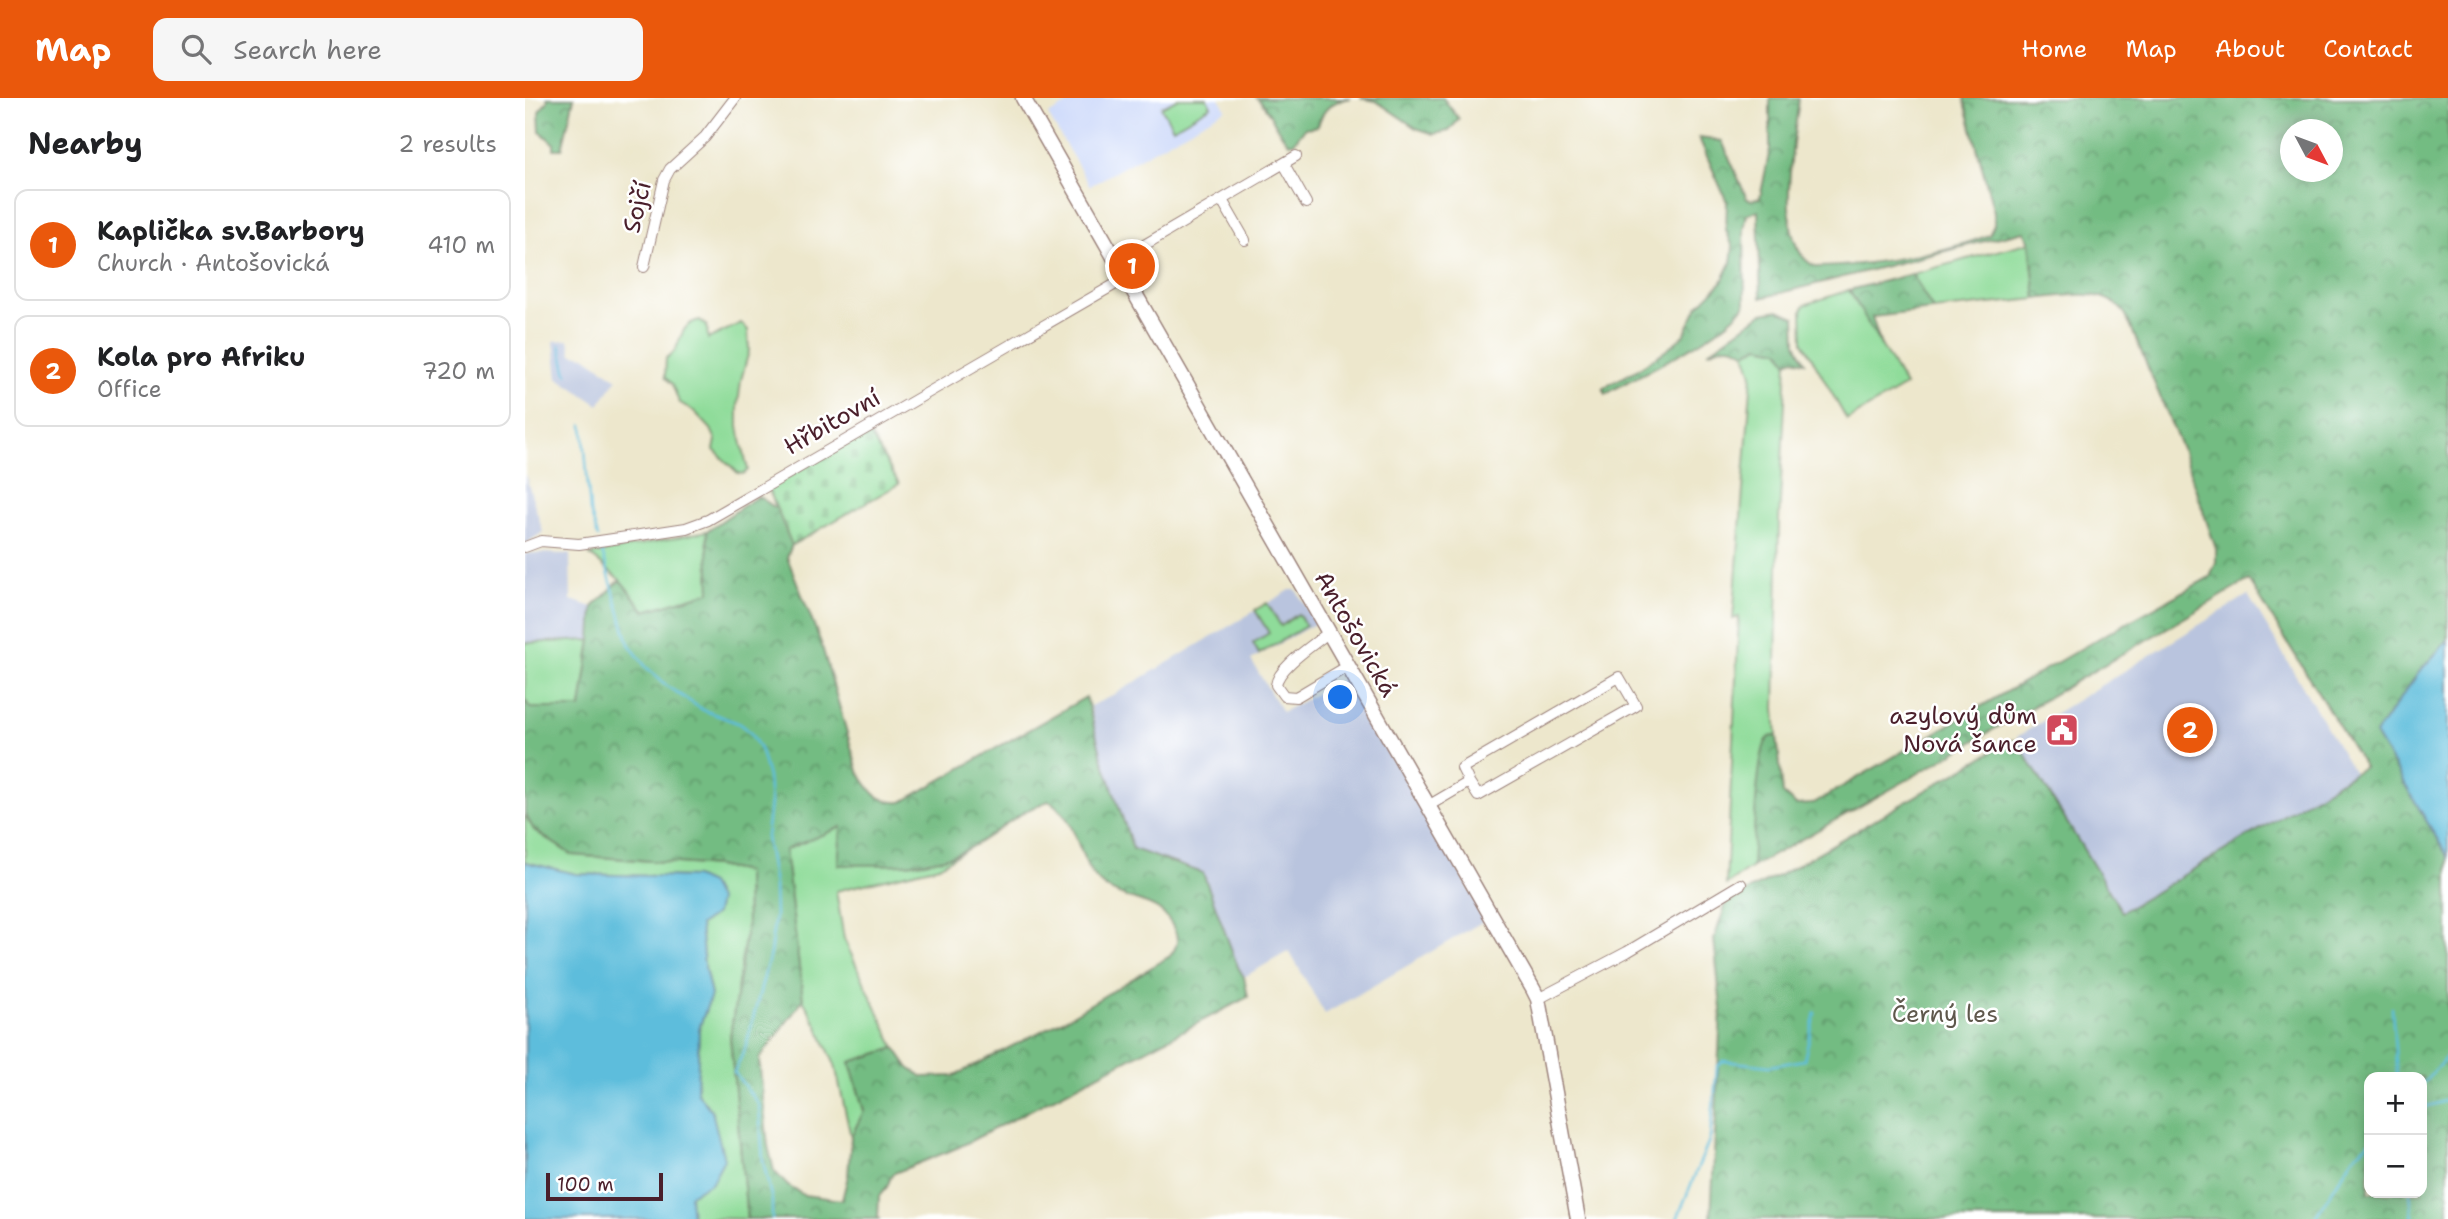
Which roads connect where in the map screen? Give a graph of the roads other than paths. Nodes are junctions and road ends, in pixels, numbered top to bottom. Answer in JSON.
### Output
{"nodes":[{"id":1,"x":735,"y":98,"type":"edge"},
{"id":2,"x":1023,"y":98,"type":"edge"},
{"id":3,"x":1296,"y":156,"type":"dead end"},
{"id":4,"x":1284,"y":164,"type":"junction"},
{"id":5,"x":1222,"y":200,"type":"junction"},
{"id":6,"x":1306,"y":203,"type":"dead end"},
{"id":7,"x":1245,"y":240,"type":"dead end"},
{"id":8,"x":1117,"y":261,"type":"junction"},
{"id":9,"x":644,"y":267,"type":"dead end"},
{"id":10,"x":1126,"y":278,"type":"junction"},
{"id":11,"x":525,"y":547,"type":"edge"},
{"id":12,"x":1329,"y":632,"type":"junction"},
{"id":13,"x":1348,"y":666,"type":"junction"},
{"id":14,"x":1469,"y":782,"type":"junction"},
{"id":15,"x":1428,"y":806,"type":"junction"},
{"id":16,"x":1741,"y":884,"type":"dead end"},
{"id":17,"x":1538,"y":999,"type":"junction"},
{"id":18,"x":1578,"y":1219,"type":"edge"}],
"edges":[{"from":1,"to":9,"type":"street","name":"Sojčí"},
{"from":2,"to":8,"type":"street","name":"Antošovická"},
{"from":3,"to":4,"type":"street"},
{"from":4,"to":5,"type":"street"},
{"from":4,"to":6,"type":"street"},
{"from":5,"to":7,"type":"street"},
{"from":5,"to":8,"type":"street"},
{"from":8,"to":10,"type":"street","name":"Antošovická"},
{"from":10,"to":11,"type":"street","name":"Hřbitovní"},
{"from":10,"to":12,"type":"street","name":"Antošovická"},
{"from":12,"to":13,"type":"street","name":"Antošovická"},
{"from":12,"to":13,"type":"street"},
{"from":13,"to":15,"type":"street","name":"Antošovická"},
{"from":14,"to":14,"type":"street"},
{"from":14,"to":15,"type":"street"},
{"from":15,"to":17,"type":"street","name":"Antošovická"},
{"from":16,"to":17,"type":"street"},
{"from":17,"to":18,"type":"street","name":"Antošovická"}]}
